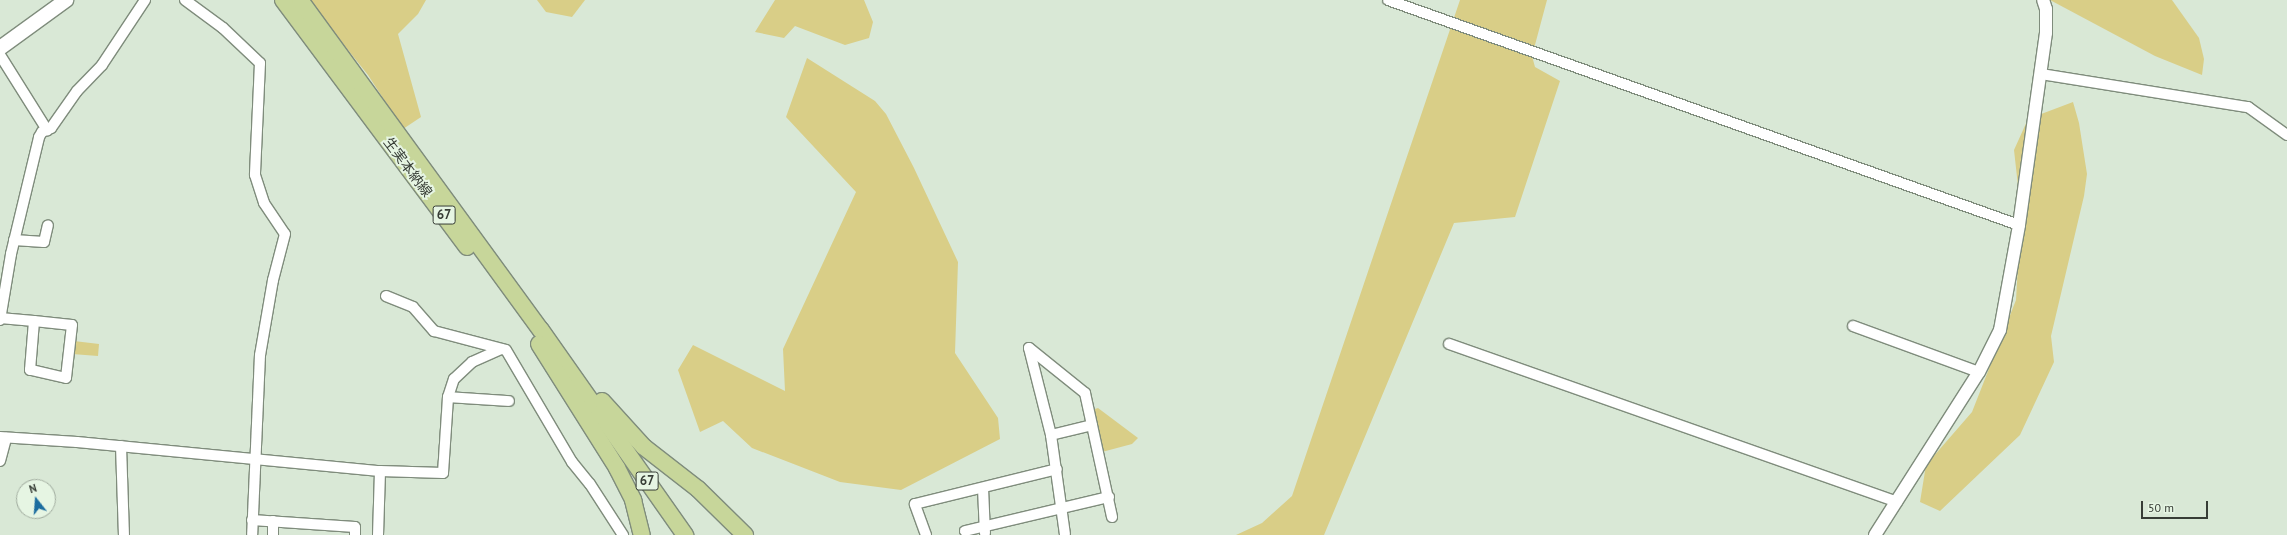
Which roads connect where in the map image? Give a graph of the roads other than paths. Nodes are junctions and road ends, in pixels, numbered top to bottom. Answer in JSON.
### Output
{"nodes":[{"id":1,"x":66,"y":0,"type":"edge"},
{"id":2,"x":145,"y":0,"type":"edge"},
{"id":3,"x":185,"y":0,"type":"edge"},
{"id":4,"x":283,"y":0,"type":"edge"},
{"id":5,"x":300,"y":0,"type":"edge"},
{"id":6,"x":1388,"y":0,"type":"edge"},
{"id":7,"x":2042,"y":0,"type":"edge"},
{"id":8,"x":0,"y":48,"type":"edge"},
{"id":9,"x":0,"y":55,"type":"edge"},
{"id":10,"x":2041,"y":74,"type":"junction"},
{"id":11,"x":47,"y":130,"type":"junction"},
{"id":12,"x":2287,"y":135,"type":"edge"},
{"id":13,"x":48,"y":225,"type":"dead end"},
{"id":14,"x":2020,"y":225,"type":"junction"},
{"id":15,"x":14,"y":240,"type":"junction"},
{"id":16,"x":2,"y":292,"type":"edge"},
{"id":17,"x":386,"y":296,"type":"dead end"},
{"id":18,"x":0,"y":319,"type":"edge"},
{"id":19,"x":34,"y":321,"type":"junction"},
{"id":20,"x":1853,"y":326,"type":"dead end"},
{"id":21,"x":538,"y":333,"type":"junction"},
{"id":22,"x":1449,"y":344,"type":"dead end"},
{"id":23,"x":501,"y":349,"type":"junction"},
{"id":24,"x":1979,"y":372,"type":"junction"},
{"id":25,"x":448,"y":397,"type":"junction"},
{"id":26,"x":509,"y":401,"type":"dead end"},
{"id":27,"x":1092,"y":425,"type":"junction"},
{"id":28,"x":1052,"y":435,"type":"junction"},
{"id":29,"x":3,"y":437,"type":"edge"},
{"id":30,"x":121,"y":446,"type":"junction"},
{"id":31,"x":254,"y":460,"type":"junction"},
{"id":32,"x":0,"y":461,"type":"edge"},
{"id":33,"x":1057,"y":469,"type":"junction"},
{"id":34,"x":380,"y":471,"type":"junction"},
{"id":35,"x":983,"y":488,"type":"junction"},
{"id":36,"x":1109,"y":497,"type":"junction"},
{"id":37,"x":1897,"y":502,"type":"junction"},
{"id":38,"x":1062,"y":509,"type":"junction"},
{"id":39,"x":1112,"y":517,"type":"dead end"},
{"id":40,"x":252,"y":520,"type":"junction"},
{"id":41,"x":273,"y":521,"type":"junction"},
{"id":42,"x":965,"y":531,"type":"dead end"},
{"id":43,"x":985,"y":532,"type":"edge"},
{"id":44,"x":1065,"y":534,"type":"dead end"},
{"id":45,"x":124,"y":535,"type":"edge"},
{"id":46,"x":252,"y":535,"type":"edge"},
{"id":47,"x":272,"y":535,"type":"edge"},
{"id":48,"x":355,"y":535,"type":"edge"},
{"id":49,"x":378,"y":535,"type":"edge"},
{"id":50,"x":623,"y":535,"type":"edge"},
{"id":51,"x":642,"y":535,"type":"edge"},
{"id":52,"x":685,"y":535,"type":"edge"},
{"id":53,"x":745,"y":535,"type":"edge"},
{"id":54,"x":926,"y":535,"type":"edge"},
{"id":55,"x":1875,"y":535,"type":"edge"}],
"edges":[{"from":1,"to":8,"type":"main road"},
{"from":2,"to":11,"type":"street"},
{"from":3,"to":31,"type":"street"},
{"from":4,"to":21,"type":"main road","name":"生実本納線","number":"67"},
{"from":5,"to":21,"type":"main road","name":"生実本納線","number":"67"},
{"from":6,"to":14,"type":"street"},
{"from":7,"to":10,"type":"street"},
{"from":9,"to":11,"type":"street"},
{"from":10,"to":12,"type":"street"},
{"from":10,"to":14,"type":"street"},
{"from":11,"to":15,"type":"street"},
{"from":13,"to":15,"type":"street"},
{"from":14,"to":24,"type":"street"},
{"from":15,"to":16,"type":"street"},
{"from":16,"to":18,"type":"street"},
{"from":17,"to":23,"type":"street"},
{"from":18,"to":19,"type":"street"},
{"from":19,"to":19,"type":"street"},
{"from":20,"to":24,"type":"street"},
{"from":21,"to":51,"type":"main road","number":"67"},
{"from":21,"to":52,"type":"main road","name":"生実本納線","number":"67"},
{"from":21,"to":53,"type":"main road","number":"67"},
{"from":22,"to":37,"type":"street"},
{"from":23,"to":25,"type":"street"},
{"from":23,"to":50,"type":"street"},
{"from":24,"to":37,"type":"street"},
{"from":25,"to":26,"type":"street"},
{"from":25,"to":34,"type":"street"},
{"from":27,"to":28,"type":"street"},
{"from":27,"to":28,"type":"street"},
{"from":27,"to":36,"type":"street"},
{"from":28,"to":33,"type":"street"},
{"from":29,"to":30,"type":"street"},
{"from":29,"to":32,"type":"street"},
{"from":30,"to":31,"type":"street"},
{"from":30,"to":45,"type":"street"},
{"from":31,"to":34,"type":"street"},
{"from":31,"to":40,"type":"street"},
{"from":33,"to":35,"type":"street"},
{"from":33,"to":38,"type":"street"},
{"from":34,"to":49,"type":"street"},
{"from":35,"to":43,"type":"street"},
{"from":35,"to":54,"type":"street"},
{"from":36,"to":38,"type":"street"},
{"from":36,"to":39,"type":"street"},
{"from":37,"to":55,"type":"street"},
{"from":38,"to":43,"type":"street"},
{"from":38,"to":44,"type":"street"},
{"from":40,"to":41,"type":"street"},
{"from":40,"to":46,"type":"street"},
{"from":41,"to":47,"type":"street"},
{"from":41,"to":48,"type":"street"},
{"from":42,"to":43,"type":"street"}]}
